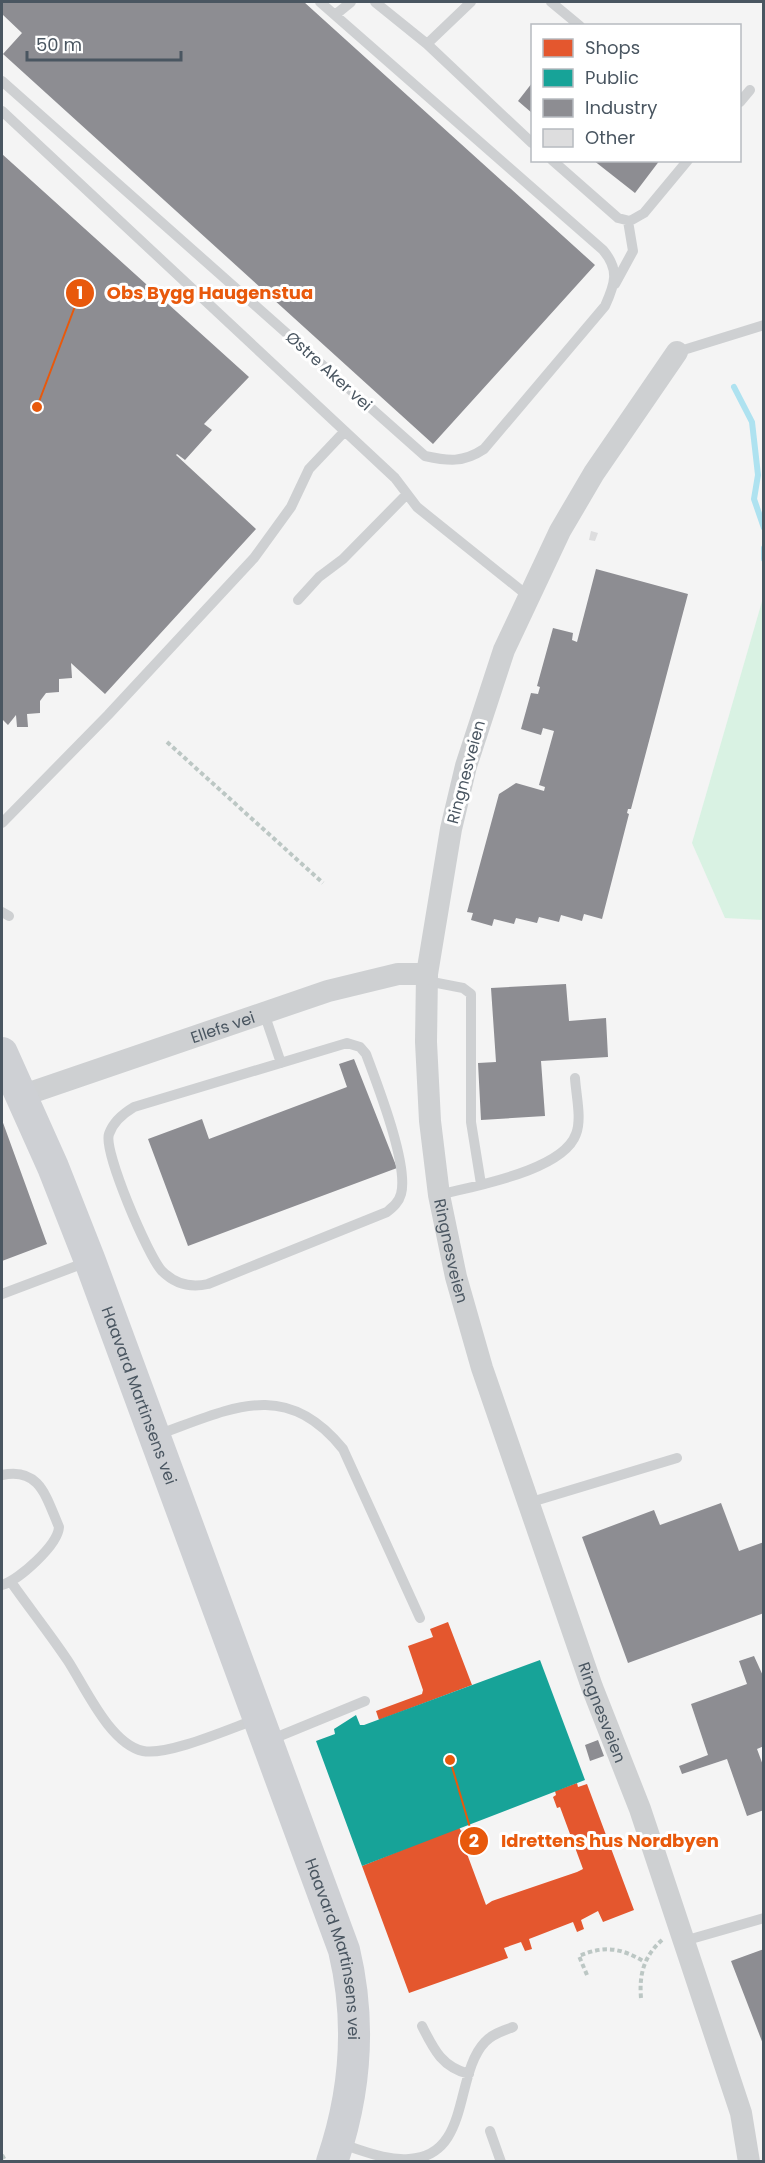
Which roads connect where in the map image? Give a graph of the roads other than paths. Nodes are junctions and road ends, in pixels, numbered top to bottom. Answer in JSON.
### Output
{"nodes":[{"id":1,"x":320,"y":2,"type":"edge"},
{"id":2,"x":351,"y":2,"type":"edge"},
{"id":3,"x":375,"y":2,"type":"edge"},
{"id":4,"x":471,"y":2,"type":"edge"},
{"id":5,"x":551,"y":2,"type":"edge"},
{"id":6,"x":335,"y":15,"type":"junction"},
{"id":7,"x":578,"y":24,"type":"edge"},
{"id":8,"x":427,"y":44,"type":"junction"},
{"id":9,"x":2,"y":81,"type":"edge"},
{"id":10,"x":750,"y":90,"type":"dead end"},
{"id":11,"x":741,"y":101,"type":"edge"},
{"id":12,"x":2,"y":111,"type":"edge"},
{"id":13,"x":531,"y":142,"type":"edge"},
{"id":14,"x":554,"y":162,"type":"edge"},
{"id":15,"x":686,"y":162,"type":"edge"},
{"id":16,"x":628,"y":221,"type":"junction"},
{"id":17,"x":615,"y":284,"type":"junction"},
{"id":18,"x":762,"y":326,"type":"edge"},
{"id":19,"x":677,"y":352,"type":"joint"},
{"id":20,"x":344,"y":432,"type":"junction"},
{"id":21,"x":407,"y":494,"type":"junction"},
{"id":22,"x":528,"y":596,"type":"junction"},
{"id":23,"x":298,"y":600,"type":"dead end"},
{"id":24,"x":2,"y":823,"type":"edge"},
{"id":25,"x":427,"y":977,"type":"junction"},
{"id":26,"x":264,"y":1013,"type":"junction"},
{"id":27,"x":281,"y":1063,"type":"junction"},
{"id":28,"x":9,"y":1075,"type":"edge"},
{"id":29,"x":575,"y":1078,"type":"dead end"},
{"id":30,"x":481,"y":1184,"type":"junction"},
{"id":31,"x":439,"y":1195,"type":"junction"},
{"id":32,"x":90,"y":1261,"type":"junction"},
{"id":33,"x":2,"y":1294,"type":"edge"},
{"id":34,"x":154,"y":1435,"type":"junction"},
{"id":35,"x":677,"y":1458,"type":"dead end"},
{"id":36,"x":2,"y":1475,"type":"edge"},
{"id":37,"x":527,"y":1503,"type":"junction"},
{"id":38,"x":6,"y":1584,"type":"edge"},
{"id":39,"x":420,"y":1618,"type":"dead end"},
{"id":40,"x":365,"y":1701,"type":"dead end"},
{"id":41,"x":263,"y":1730,"type":"junction"},
{"id":42,"x":764,"y":1917,"type":"edge"},
{"id":43,"x":681,"y":1933,"type":"junction"},
{"id":44,"x":422,"y":2026,"type":"dead end"},
{"id":45,"x":513,"y":2027,"type":"dead end"},
{"id":46,"x":469,"y":2074,"type":"junction"},
{"id":47,"x":490,"y":2131,"type":"dead end"},
{"id":48,"x":335,"y":2152,"type":"edge"},
{"id":49,"x":410,"y":2160,"type":"edge"},
{"id":50,"x":501,"y":2162,"type":"edge"},
{"id":51,"x":749,"y":2162,"type":"edge"}],
"edges":[{"from":1,"to":6,"type":"lane"},
{"from":2,"to":6,"type":"lane"},
{"from":3,"to":8,"type":"lane"},
{"from":4,"to":8,"type":"lane"},
{"from":5,"to":7,"type":"lane"},
{"from":6,"to":17,"type":"lane"},
{"from":8,"to":13,"type":"lane"},
{"from":9,"to":17,"type":"lane","name":"Østre Aker vei"},
{"from":10,"to":11,"type":"lane"},
{"from":12,"to":20,"type":"lane","name":"Østre Aker vei"},
{"from":14,"to":16,"type":"lane"},
{"from":15,"to":16,"type":"lane"},
{"from":16,"to":17,"type":"lane","name":"Østre Aker vei"},
{"from":18,"to":19,"type":"lane"},
{"from":19,"to":22,"type":"street","name":"Ringnesveien"},
{"from":20,"to":21,"type":"lane","name":"Østre Aker vei"},
{"from":20,"to":24,"type":"lane"},
{"from":21,"to":22,"type":"lane","name":"Østre Aker vei"},
{"from":21,"to":23,"type":"lane"},
{"from":22,"to":25,"type":"street","name":"Ringnesveien"},
{"from":25,"to":26,"type":"street","name":"Ellefs vei"},
{"from":25,"to":30,"type":"lane"},
{"from":25,"to":31,"type":"street","name":"Ringnesveien"},
{"from":26,"to":27,"type":"lane"},
{"from":26,"to":28,"type":"street","name":"Ellefs vei"},
{"from":27,"to":27,"type":"lane"},
{"from":28,"to":32,"type":"street","name":"Haavard Martinsens vei"},
{"from":29,"to":30,"type":"lane"},
{"from":30,"to":31,"type":"lane"},
{"from":31,"to":37,"type":"street","name":"Ringnesveien"},
{"from":32,"to":33,"type":"lane"},
{"from":32,"to":34,"type":"street","name":"Haavard Martinsens vei"},
{"from":34,"to":39,"type":"lane"},
{"from":34,"to":41,"type":"street","name":"Haavard Martinsens vei"},
{"from":35,"to":37,"type":"lane"},
{"from":36,"to":38,"type":"lane"},
{"from":37,"to":43,"type":"street","name":"Ringnesveien"},
{"from":38,"to":41,"type":"lane"},
{"from":40,"to":41,"type":"lane"},
{"from":41,"to":48,"type":"street","name":"Haavard Martinsens vei"},
{"from":42,"to":43,"type":"lane"},
{"from":43,"to":51,"type":"street","name":"Ringnesveien"},
{"from":44,"to":46,"type":"lane"},
{"from":45,"to":46,"type":"lane"},
{"from":46,"to":49,"type":"lane"},
{"from":47,"to":50,"type":"lane"},
{"from":48,"to":49,"type":"lane"}]}
